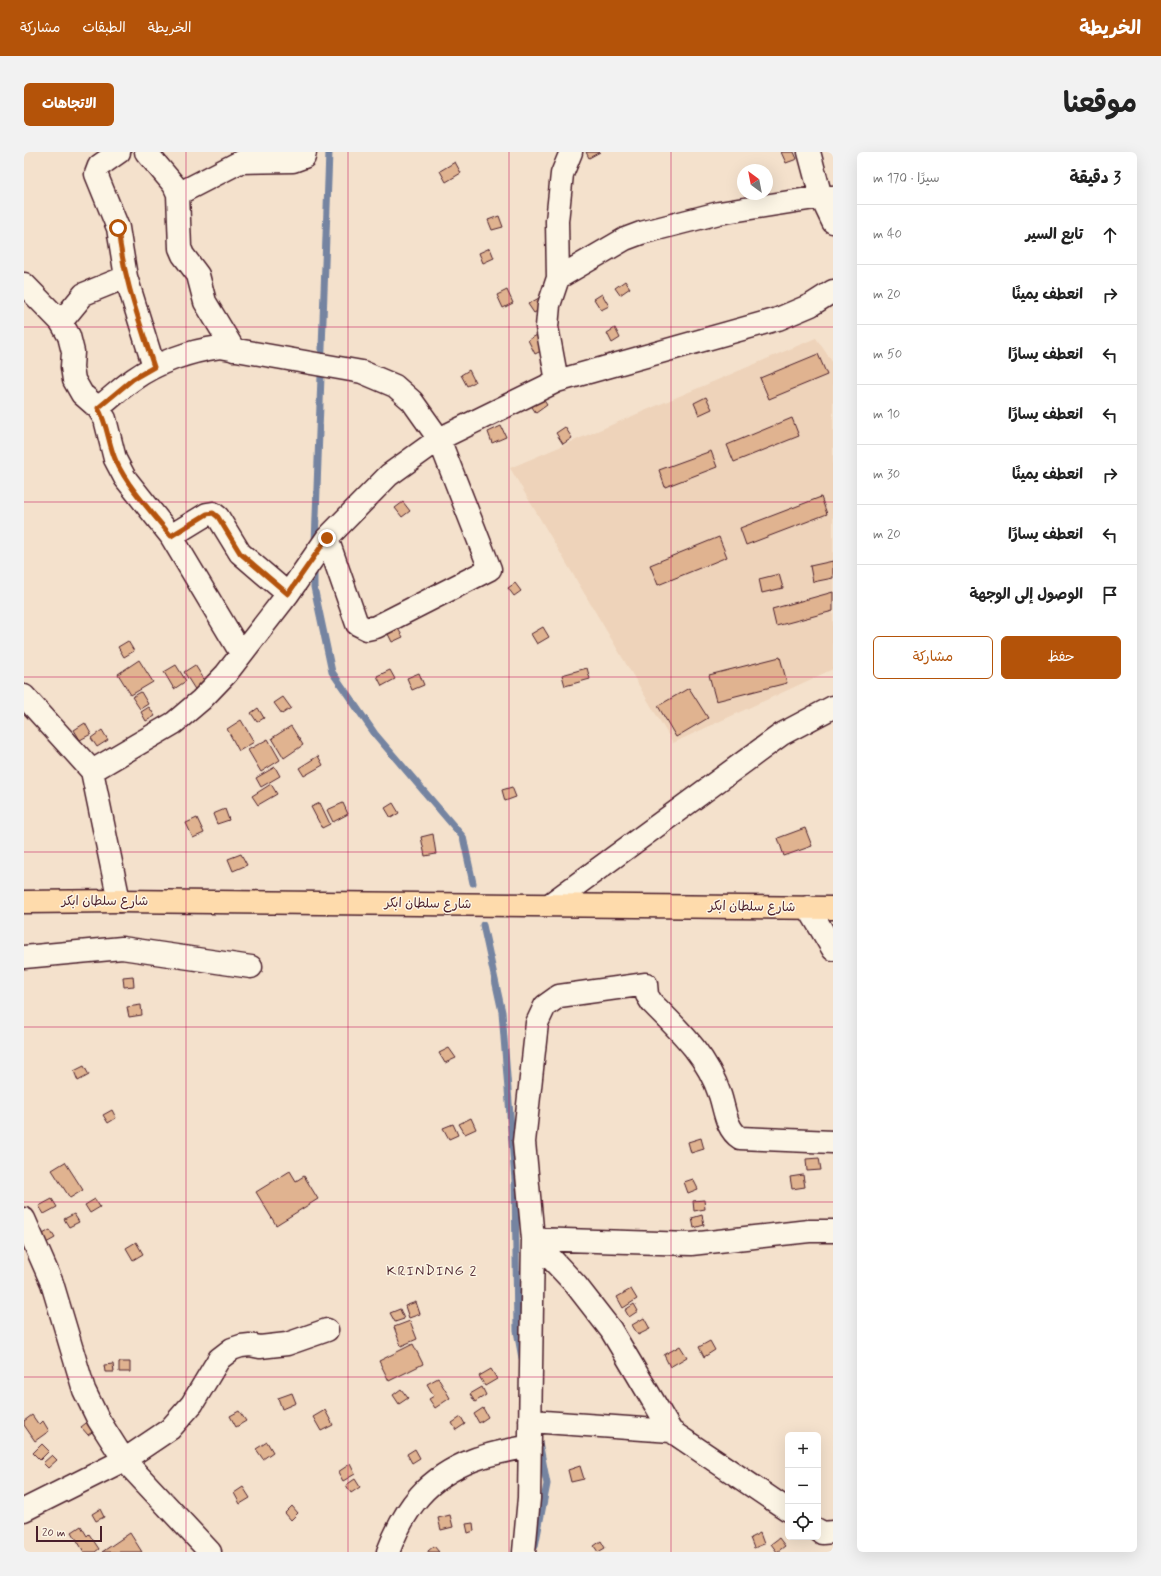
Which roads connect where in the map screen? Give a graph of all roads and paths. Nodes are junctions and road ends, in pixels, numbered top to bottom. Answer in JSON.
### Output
{"nodes":[{"id":1,"x":119,"y":152,"type":"edge"},
{"id":2,"x":146,"y":152,"type":"edge"},
{"id":3,"x":305,"y":152,"type":"edge"},
{"id":4,"x":571,"y":152,"type":"edge"},
{"id":5,"x":809,"y":152,"type":"edge"},
{"id":6,"x":178,"y":194,"type":"junction"},
{"id":7,"x":827,"y":197,"type":"edge"},
{"id":8,"x":833,"y":222,"type":"edge"},
{"id":9,"x":126,"y":277,"type":"junction"},
{"id":10,"x":558,"y":278,"type":"junction"},
{"id":11,"x":24,"y":284,"type":"edge"},
{"id":12,"x":833,"y":292,"type":"edge"},
{"id":13,"x":61,"y":322,"type":"junction"},
{"id":14,"x":234,"y":350,"type":"junction"},
{"id":15,"x":154,"y":367,"type":"junction"},
{"id":16,"x":557,"y":381,"type":"junction"},
{"id":17,"x":98,"y":408,"type":"junction"},
{"id":18,"x":439,"y":439,"type":"junction"},
{"id":19,"x":171,"y":536,"type":"junction"},
{"id":20,"x":327,"y":538,"type":"junction"},
{"id":21,"x":288,"y":594,"type":"junction"},
{"id":22,"x":241,"y":653,"type":"junction"},
{"id":23,"x":24,"y":696,"type":"edge"},
{"id":24,"x":833,"y":708,"type":"edge"},
{"id":25,"x":92,"y":771,"type":"junction"},
{"id":26,"x":120,"y":901,"type":"junction"},
{"id":27,"x":24,"y":902,"type":"edge"},
{"id":28,"x":549,"y":905,"type":"junction"},
{"id":29,"x":808,"y":907,"type":"junction"},
{"id":30,"x":833,"y":908,"type":"edge"},
{"id":31,"x":833,"y":949,"type":"edge"},
{"id":32,"x":24,"y":957,"type":"edge"},
{"id":33,"x":251,"y":966,"type":"dead end"},
{"id":34,"x":833,"y":1142,"type":"edge"},
{"id":35,"x":24,"y":1219,"type":"edge"},
{"id":36,"x":833,"y":1231,"type":"edge"},
{"id":37,"x":533,"y":1240,"type":"junction"},
{"id":38,"x":327,"y":1330,"type":"dead end"},
{"id":39,"x":530,"y":1421,"type":"junction"},
{"id":40,"x":672,"y":1432,"type":"junction"},
{"id":41,"x":530,"y":1446,"type":"junction"},
{"id":42,"x":124,"y":1460,"type":"junction"},
{"id":43,"x":785,"y":1508,"type":"edge"},
{"id":44,"x":24,"y":1510,"type":"edge"},
{"id":45,"x":210,"y":1552,"type":"edge"},
{"id":46,"x":388,"y":1552,"type":"edge"},
{"id":47,"x":524,"y":1552,"type":"edge"}],
"edges":[{"from":1,"to":9,"type":"street"},
{"from":2,"to":6,"type":"street"},
{"from":3,"to":6,"type":"street"},
{"from":4,"to":10,"type":"street"},
{"from":5,"to":7,"type":"street"},
{"from":6,"to":14,"type":"street"},
{"from":7,"to":8,"type":"street"},
{"from":7,"to":10,"type":"street"},
{"from":9,"to":13,"type":"street"},
{"from":9,"to":15,"type":"street"},
{"from":10,"to":16,"type":"street"},
{"from":11,"to":13,"type":"street"},
{"from":12,"to":16,"type":"street"},
{"from":13,"to":17,"type":"street"},
{"from":14,"to":15,"type":"street"},
{"from":14,"to":18,"type":"street"},
{"from":15,"to":17,"type":"street"},
{"from":16,"to":18,"type":"street"},
{"from":17,"to":19,"type":"street"},
{"from":18,"to":20,"type":"street"},
{"from":18,"to":20,"type":"street"},
{"from":19,"to":21,"type":"street"},
{"from":19,"to":22,"type":"street"},
{"from":20,"to":21,"type":"street"},
{"from":21,"to":22,"type":"street"},
{"from":22,"to":25,"type":"street"},
{"from":23,"to":25,"type":"street"},
{"from":24,"to":28,"type":"street"},
{"from":25,"to":26,"type":"street"},
{"from":26,"to":27,"type":"highway","name":"شارع سلطان ابكر"},
{"from":26,"to":28,"type":"highway","name":"شارع سلطان ابكر"},
{"from":28,"to":29,"type":"highway","name":"شارع سلطان ابكر"},
{"from":29,"to":30,"type":"highway","name":"شارع سلطان ابكر"},
{"from":29,"to":31,"type":"street"},
{"from":32,"to":33,"type":"street"},
{"from":34,"to":37,"type":"street"},
{"from":35,"to":42,"type":"street"},
{"from":36,"to":37,"type":"street"},
{"from":37,"to":39,"type":"street"},
{"from":37,"to":40,"type":"street"},
{"from":38,"to":42,"type":"street"},
{"from":39,"to":40,"type":"street"},
{"from":39,"to":41,"type":"street"},
{"from":40,"to":43,"type":"street"},
{"from":41,"to":46,"type":"street"},
{"from":41,"to":47,"type":"street"},
{"from":42,"to":44,"type":"street"},
{"from":42,"to":45,"type":"street"}]}
